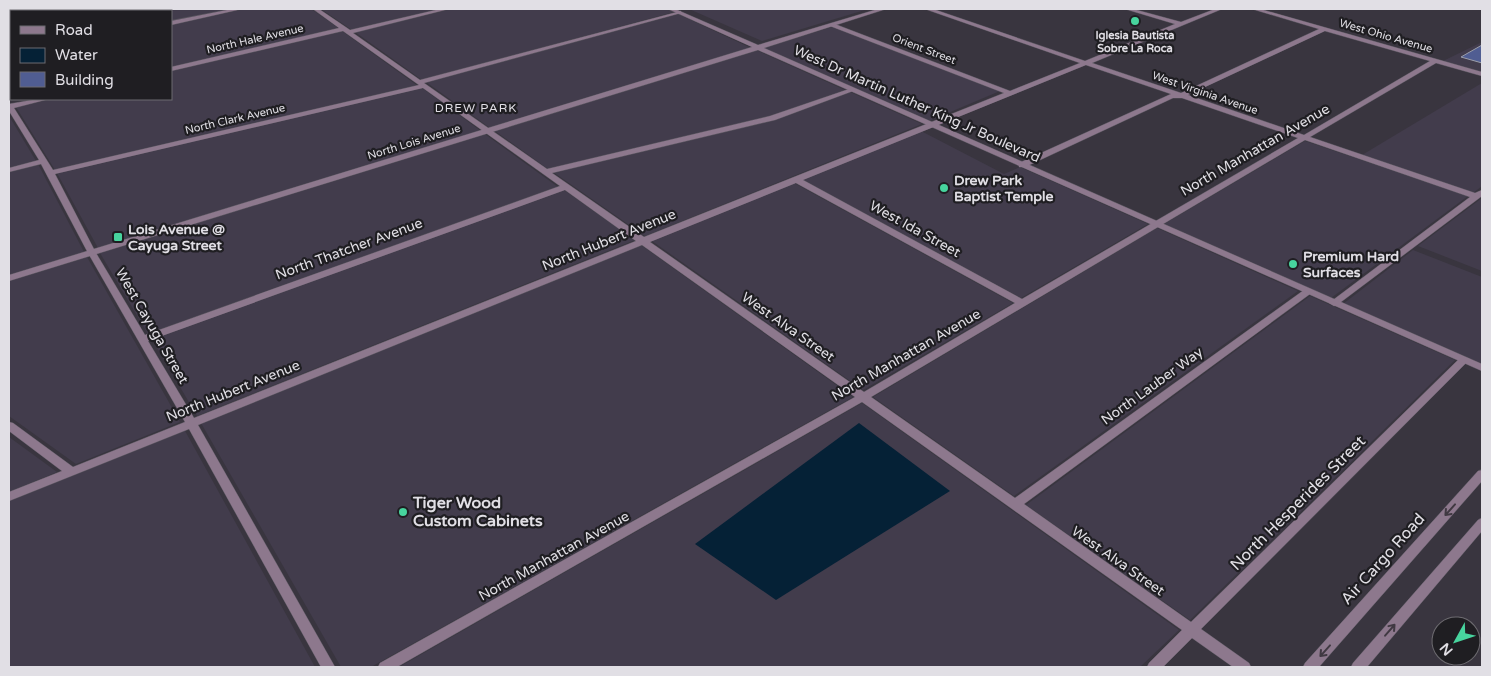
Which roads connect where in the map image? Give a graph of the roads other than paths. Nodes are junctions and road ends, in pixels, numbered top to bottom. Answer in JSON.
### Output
{"nodes":[{"id":1,"x":239,"y":9,"type":"edge"},
{"id":2,"x":316,"y":9,"type":"edge"},
{"id":3,"x":446,"y":9,"type":"edge"},
{"id":4,"x":671,"y":9,"type":"edge"},
{"id":5,"x":883,"y":9,"type":"edge"},
{"id":6,"x":928,"y":9,"type":"edge"},
{"id":7,"x":1128,"y":9,"type":"edge"},
{"id":8,"x":1219,"y":9,"type":"edge"},
{"id":9,"x":1255,"y":9,"type":"edge"},
{"id":10,"x":679,"y":12,"type":"junction"},
{"id":11,"x":172,"y":23,"type":"edge"},
{"id":12,"x":1180,"y":24,"type":"junction"},
{"id":13,"x":832,"y":25,"type":"junction"},
{"id":14,"x":1325,"y":29,"type":"junction"},
{"id":15,"x":347,"y":30,"type":"junction"},
{"id":16,"x":757,"y":48,"type":"junction"},
{"id":17,"x":1436,"y":60,"type":"junction"},
{"id":18,"x":1085,"y":63,"type":"junction"},
{"id":19,"x":172,"y":69,"type":"edge"},
{"id":20,"x":1482,"y":74,"type":"edge"},
{"id":21,"x":422,"y":84,"type":"junction"},
{"id":22,"x":851,"y":90,"type":"junction"},
{"id":23,"x":1010,"y":92,"type":"junction"},
{"id":24,"x":1182,"y":96,"type":"junction"},
{"id":25,"x":41,"y":100,"type":"edge"},
{"id":26,"x":9,"y":107,"type":"edge"},
{"id":27,"x":929,"y":124,"type":"junction"},
{"id":28,"x":488,"y":131,"type":"junction"},
{"id":29,"x":1303,"y":138,"type":"junction"},
{"id":30,"x":43,"y":161,"type":"junction"},
{"id":31,"x":1022,"y":165,"type":"junction"},
{"id":32,"x":9,"y":170,"type":"edge"},
{"id":33,"x":545,"y":172,"type":"junction"},
{"id":34,"x":50,"y":173,"type":"junction"},
{"id":35,"x":795,"y":180,"type":"junction"},
{"id":36,"x":566,"y":187,"type":"junction"},
{"id":37,"x":1479,"y":194,"type":"edge"},
{"id":38,"x":1156,"y":224,"type":"junction"},
{"id":39,"x":644,"y":241,"type":"junction"},
{"id":40,"x":92,"y":253,"type":"junction"},
{"id":41,"x":9,"y":278,"type":"edge"},
{"id":42,"x":1307,"y":292,"type":"junction"},
{"id":43,"x":1022,"y":303,"type":"junction"},
{"id":44,"x":1334,"y":304,"type":"junction"},
{"id":45,"x":143,"y":339,"type":"junction"},
{"id":46,"x":1464,"y":360,"type":"junction"},
{"id":47,"x":1482,"y":368,"type":"edge"},
{"id":48,"x":863,"y":397,"type":"junction"},
{"id":49,"x":191,"y":422,"type":"junction"},
{"id":50,"x":9,"y":426,"type":"edge"},
{"id":51,"x":71,"y":471,"type":"junction"},
{"id":52,"x":1482,"y":474,"type":"edge"},
{"id":53,"x":9,"y":496,"type":"edge"},
{"id":54,"x":1015,"y":504,"type":"junction"},
{"id":55,"x":1482,"y":523,"type":"edge"},
{"id":56,"x":1192,"y":631,"type":"junction"},
{"id":57,"x":328,"y":667,"type":"edge"},
{"id":58,"x":385,"y":667,"type":"edge"},
{"id":59,"x":1154,"y":667,"type":"edge"},
{"id":60,"x":1244,"y":667,"type":"edge"},
{"id":61,"x":1310,"y":667,"type":"edge"},
{"id":62,"x":1358,"y":667,"type":"edge"}],
"edges":[{"from":1,"to":11,"type":"street"},
{"from":2,"to":15,"type":"street","name":"West Alva Street"},
{"from":3,"to":15,"type":"street","name":"North Hale Avenue"},
{"from":4,"to":10,"type":"street","name":"West Dr Martin Luther King Jr Boulevard"},
{"from":5,"to":13,"type":"street","name":"North Lois Avenue"},
{"from":6,"to":18,"type":"street","name":"West Virginia Avenue"},
{"from":7,"to":12,"type":"street"},
{"from":8,"to":12,"type":"street","name":"North Hubert Avenue"},
{"from":9,"to":14,"type":"street","name":"West Ohio Avenue"},
{"from":10,"to":16,"type":"street","name":"West Dr Martin Luther King Jr Boulevard"},
{"from":10,"to":21,"type":"street","name":"North Clark Avenue"},
{"from":12,"to":18,"type":"street","name":"North Hubert Avenue"},
{"from":13,"to":16,"type":"street","name":"North Lois Avenue"},
{"from":13,"to":23,"type":"street","name":"Orient Street"},
{"from":14,"to":17,"type":"street","name":"West Ohio Avenue"},
{"from":14,"to":24,"type":"street"},
{"from":15,"to":19,"type":"street","name":"North Hale Avenue"},
{"from":15,"to":21,"type":"street","name":"West Alva Street"},
{"from":16,"to":22,"type":"street","name":"West Dr Martin Luther King Jr Boulevard"},
{"from":16,"to":28,"type":"street","name":"North Lois Avenue"},
{"from":17,"to":20,"type":"street","name":"West Ohio Avenue"},
{"from":17,"to":29,"type":"street","name":"North Manhattan Avenue"},
{"from":18,"to":23,"type":"street","name":"North Hubert Avenue"},
{"from":18,"to":24,"type":"street","name":"West Virginia Avenue"},
{"from":21,"to":28,"type":"street","name":"West Alva Street"},
{"from":21,"to":34,"type":"street","name":"North Clark Avenue"},
{"from":22,"to":27,"type":"street","name":"West Dr Martin Luther King Jr Boulevard"},
{"from":22,"to":33,"type":"street"},
{"from":23,"to":27,"type":"street","name":"North Hubert Avenue"},
{"from":24,"to":29,"type":"street","name":"West Virginia Avenue"},
{"from":24,"to":31,"type":"street"},
{"from":25,"to":26,"type":"street"},
{"from":26,"to":30,"type":"street","name":"West Cayuga Street"},
{"from":27,"to":31,"type":"street","name":"West Dr Martin Luther King Jr Boulevard"},
{"from":27,"to":35,"type":"street","name":"North Hubert Avenue"},
{"from":28,"to":33,"type":"street","name":"West Alva Street"},
{"from":28,"to":40,"type":"street","name":"North Lois Avenue"},
{"from":29,"to":37,"type":"street","name":"West Virginia Avenue"},
{"from":29,"to":38,"type":"street","name":"North Manhattan Avenue"},
{"from":30,"to":32,"type":"street"},
{"from":30,"to":34,"type":"street","name":"West Cayuga Street"},
{"from":31,"to":38,"type":"street","name":"West Dr Martin Luther King Jr Boulevard"},
{"from":33,"to":36,"type":"street","name":"West Alva Street"},
{"from":34,"to":40,"type":"street","name":"West Cayuga Street"},
{"from":35,"to":39,"type":"street","name":"North Hubert Avenue"},
{"from":35,"to":43,"type":"street","name":"West Ida Street"},
{"from":36,"to":39,"type":"street","name":"West Alva Street"},
{"from":36,"to":45,"type":"street","name":"North Thatcher Avenue"},
{"from":37,"to":44,"type":"street"},
{"from":38,"to":42,"type":"street","name":"West Dr Martin Luther King Jr Boulevard"},
{"from":38,"to":43,"type":"street","name":"North Manhattan Avenue"},
{"from":39,"to":48,"type":"street","name":"West Alva Street"},
{"from":39,"to":49,"type":"street","name":"North Hubert Avenue"},
{"from":40,"to":41,"type":"street","name":"North Lois Avenue"},
{"from":40,"to":45,"type":"street","name":"West Cayuga Street"},
{"from":42,"to":44,"type":"street","name":"West Dr Martin Luther King Jr Boulevard"},
{"from":42,"to":54,"type":"street","name":"North Lauber Way"},
{"from":43,"to":48,"type":"street","name":"North Manhattan Avenue"},
{"from":44,"to":46,"type":"street","name":"West Dr Martin Luther King Jr Boulevard"},
{"from":45,"to":49,"type":"street","name":"West Cayuga Street"},
{"from":46,"to":47,"type":"street","name":"West Dr Martin Luther King Jr Boulevard"},
{"from":46,"to":56,"type":"street","name":"North Hesperides Street"},
{"from":48,"to":54,"type":"street","name":"West Alva Street"},
{"from":48,"to":58,"type":"street","name":"North Manhattan Avenue"},
{"from":49,"to":51,"type":"street","name":"North Hubert Avenue"},
{"from":49,"to":57,"type":"street","name":"West Cayuga Street"},
{"from":50,"to":51,"type":"street"},
{"from":51,"to":53,"type":"street","name":"North Hubert Avenue"},
{"from":52,"to":61,"type":"street","name":"Air Cargo Road","one_way":true},
{"from":54,"to":56,"type":"street","name":"West Alva Street"},
{"from":62,"to":55,"type":"street","one_way":true},
{"from":56,"to":59,"type":"street","name":"North Hesperides Street"},
{"from":56,"to":60,"type":"street","name":"West Alva Street"}]}
